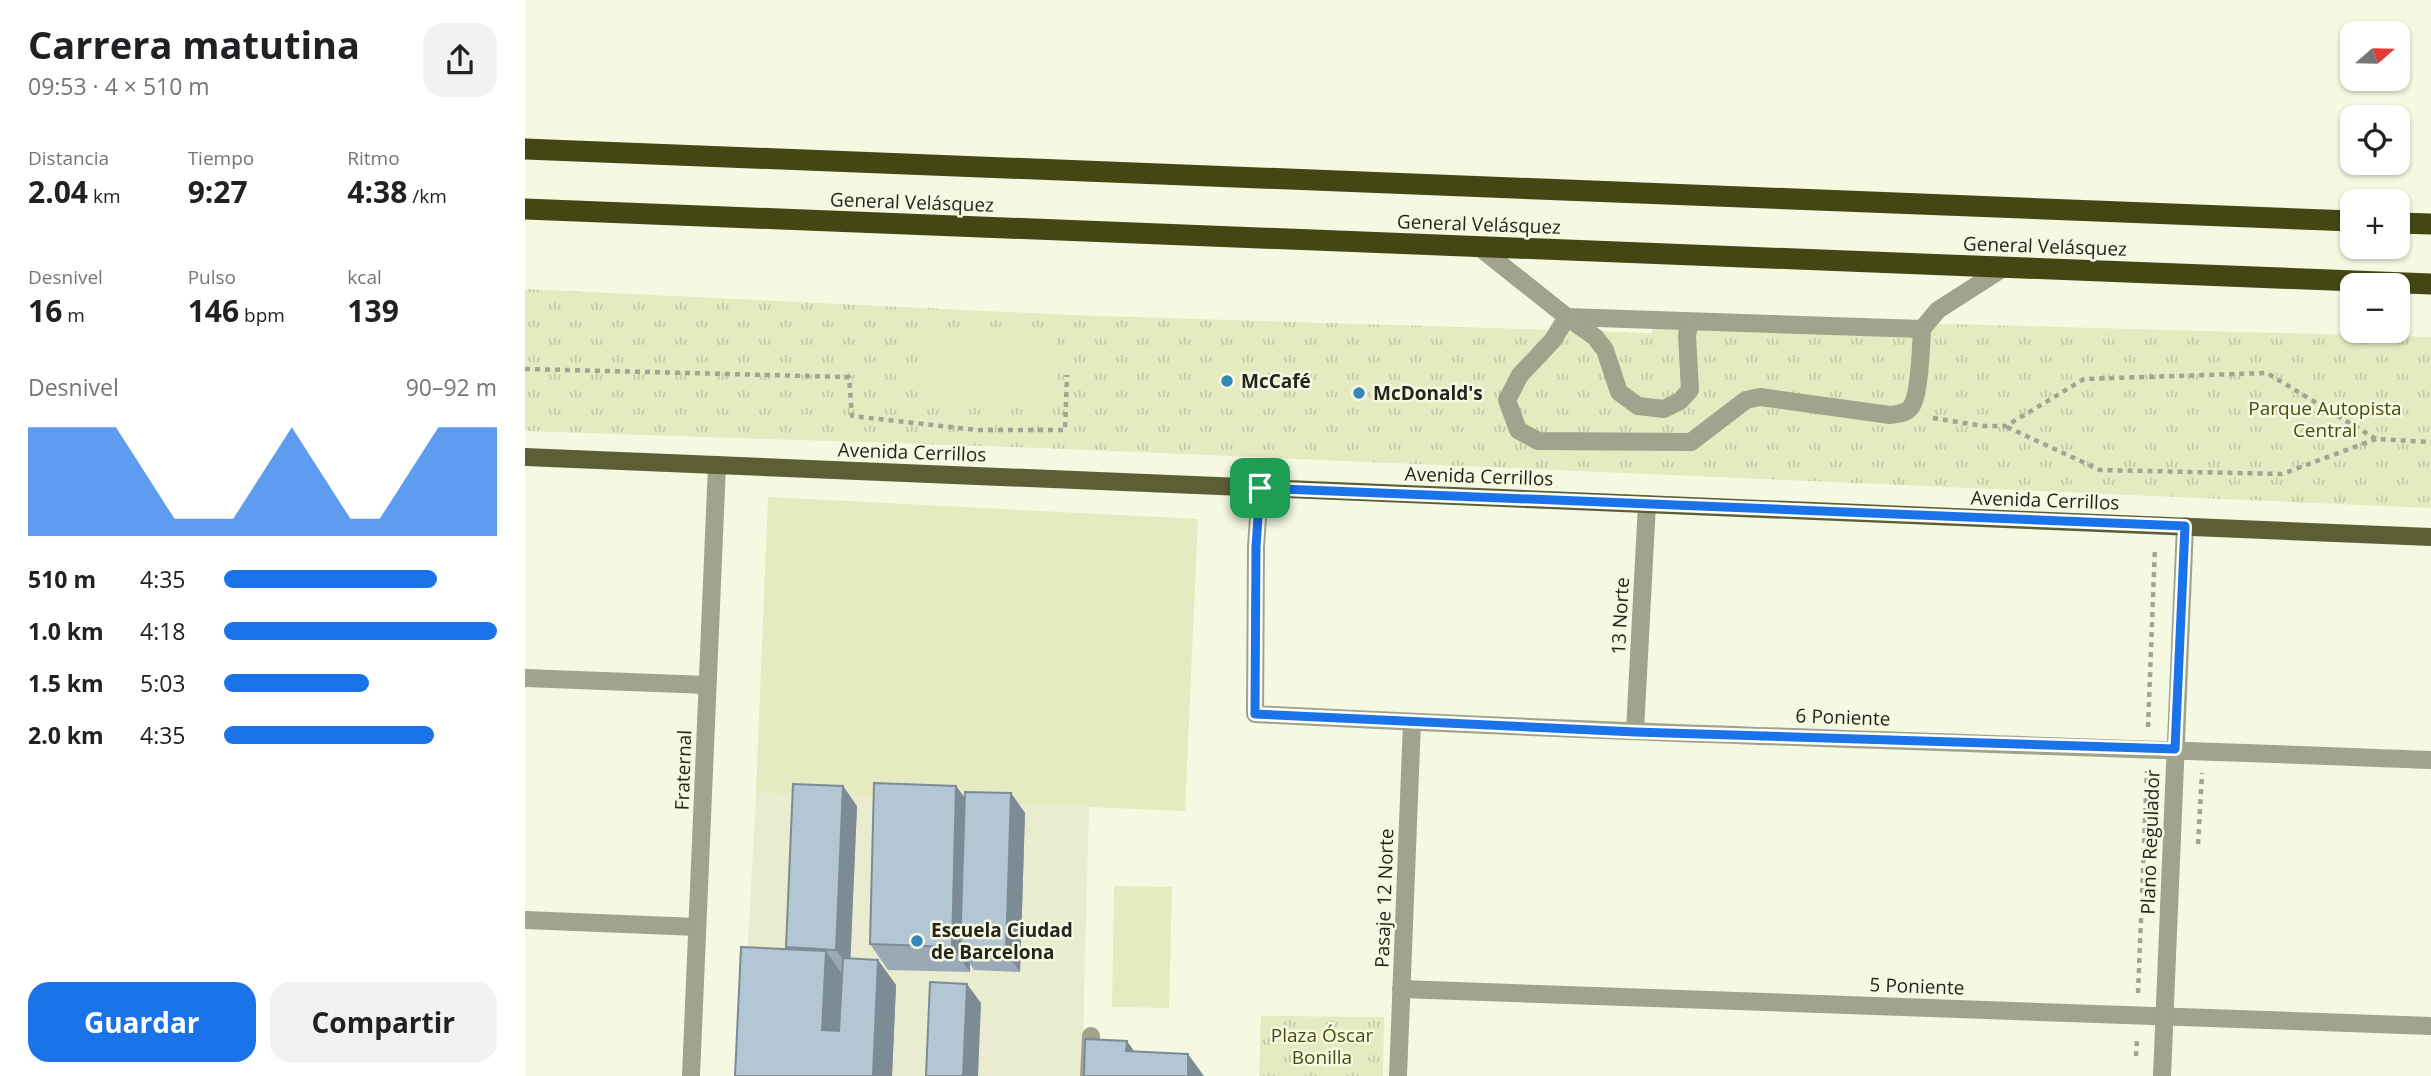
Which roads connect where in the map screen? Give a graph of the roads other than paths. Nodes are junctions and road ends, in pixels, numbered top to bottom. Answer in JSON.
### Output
{"nodes":[{"id":1,"x":525,"y":149,"type":"edge"},
{"id":2,"x":525,"y":209,"type":"edge"},
{"id":3,"x":2340,"y":221,"type":"edge"},
{"id":4,"x":2410,"y":223,"type":"edge"},
{"id":5,"x":2431,"y":224,"type":"edge"},
{"id":6,"x":1479,"y":247,"type":"junction"},
{"id":7,"x":2005,"y":267,"type":"junction"},
{"id":8,"x":2431,"y":284,"type":"edge"},
{"id":9,"x":1567,"y":317,"type":"junction"},
{"id":10,"x":1690,"y":322,"type":"junction"},
{"id":11,"x":1921,"y":328,"type":"junction"},
{"id":12,"x":525,"y":457,"type":"edge"},
{"id":13,"x":717,"y":465,"type":"junction"},
{"id":14,"x":1260,"y":488,"type":"junction"},
{"id":15,"x":1647,"y":504,"type":"junction"},
{"id":16,"x":2185,"y":526,"type":"junction"},
{"id":17,"x":2431,"y":537,"type":"edge"},
{"id":18,"x":525,"y":678,"type":"edge"},
{"id":19,"x":708,"y":685,"type":"junction"},
{"id":20,"x":1412,"y":722,"type":"junction"},
{"id":21,"x":1635,"y":732,"type":"junction"},
{"id":22,"x":2175,"y":749,"type":"junction"},
{"id":23,"x":2431,"y":760,"type":"edge"},
{"id":24,"x":525,"y":920,"type":"edge"},
{"id":25,"x":697,"y":927,"type":"junction"},
{"id":26,"x":1401,"y":989,"type":"junction"},
{"id":27,"x":2164,"y":1016,"type":"junction"},
{"id":28,"x":2431,"y":1026,"type":"edge"},
{"id":29,"x":1091,"y":1036,"type":"edge"},
{"id":30,"x":691,"y":1076,"type":"edge"},
{"id":31,"x":1090,"y":1076,"type":"edge"},
{"id":32,"x":1398,"y":1076,"type":"edge"},
{"id":33,"x":2162,"y":1076,"type":"edge"}],
"edges":[{"from":1,"to":3,"type":"highway","name":"General Velásquez"},
{"from":2,"to":6,"type":"highway","name":"General Velásquez"},
{"from":4,"to":5,"type":"highway"},
{"from":6,"to":7,"type":"highway","name":"General Velásquez"},
{"from":6,"to":9,"type":"street"},
{"from":7,"to":8,"type":"highway","name":"General Velásquez"},
{"from":7,"to":11,"type":"street"},
{"from":9,"to":10,"type":"street"},
{"from":9,"to":10,"type":"street"},
{"from":9,"to":11,"type":"street"},
{"from":10,"to":11,"type":"street"},
{"from":12,"to":13,"type":"main road","name":"Avenida Cerrillos"},
{"from":13,"to":14,"type":"main road","name":"Avenida Cerrillos"},
{"from":13,"to":19,"type":"street","name":"Fraternal"},
{"from":14,"to":15,"type":"main road","name":"Avenida Cerrillos"},
{"from":14,"to":20,"type":"street","name":"6 Poniente"},
{"from":15,"to":16,"type":"main road","name":"Avenida Cerrillos"},
{"from":15,"to":21,"type":"street","name":"13 Norte"},
{"from":16,"to":17,"type":"main road","name":"Avenida Cerrillos"},
{"from":16,"to":22,"type":"street","name":"Plano Regulador"},
{"from":18,"to":19,"type":"street"},
{"from":19,"to":25,"type":"street","name":"Fraternal"},
{"from":20,"to":21,"type":"street","name":"6 Poniente"},
{"from":20,"to":26,"type":"street","name":"Pasaje 12 Norte"},
{"from":21,"to":22,"type":"street","name":"6 Poniente"},
{"from":22,"to":23,"type":"street","name":"6 Poniente"},
{"from":22,"to":27,"type":"street","name":"Plano Regulador"},
{"from":24,"to":25,"type":"street"},
{"from":25,"to":30,"type":"street","name":"Fraternal"},
{"from":26,"to":27,"type":"street","name":"5 Poniente"},
{"from":26,"to":32,"type":"street","name":"Pasaje 12 Norte"},
{"from":27,"to":28,"type":"street","name":"5 Poniente"},
{"from":27,"to":33,"type":"street","name":"Plano Regulador"},
{"from":29,"to":31,"type":"street"}]}
